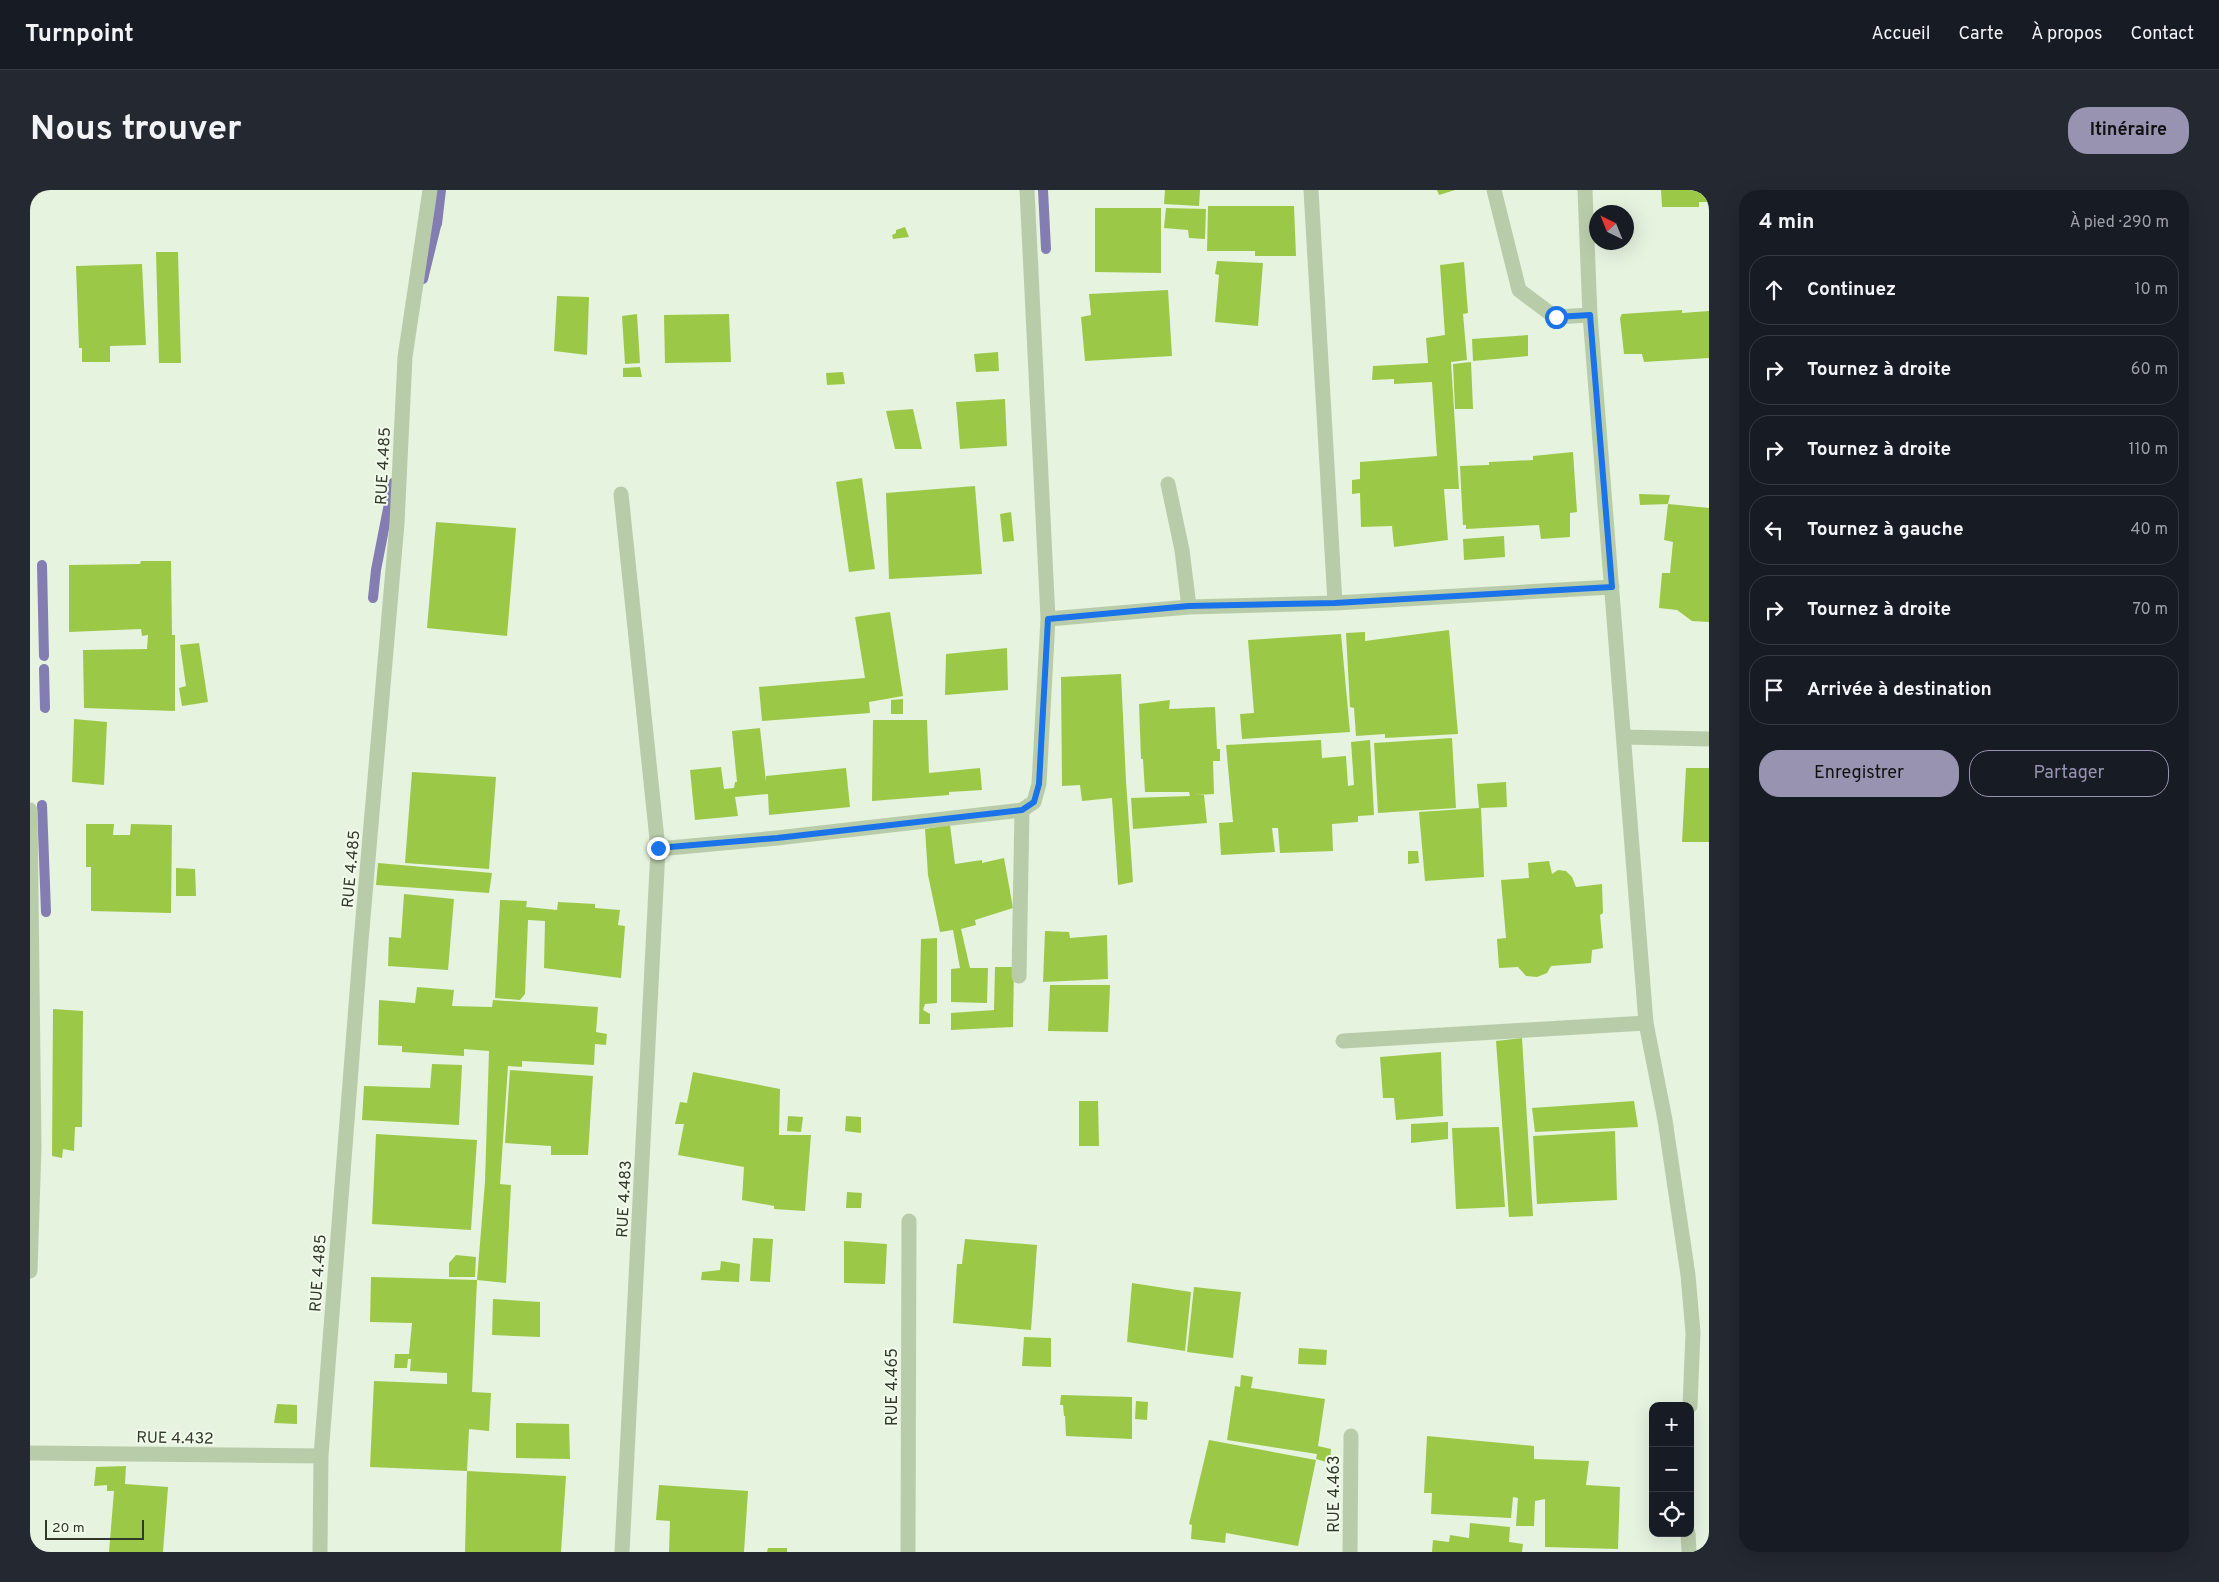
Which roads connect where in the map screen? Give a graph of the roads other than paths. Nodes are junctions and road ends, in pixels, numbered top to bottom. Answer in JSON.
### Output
{"nodes":[{"id":1,"x":430,"y":190,"type":"edge"},
{"id":2,"x":1027,"y":190,"type":"edge"},
{"id":3,"x":1311,"y":190,"type":"edge"},
{"id":4,"x":1494,"y":190,"type":"edge"},
{"id":5,"x":1585,"y":190,"type":"edge"},
{"id":6,"x":1590,"y":315,"type":"junction"},
{"id":7,"x":1168,"y":484,"type":"dead end"},
{"id":8,"x":621,"y":494,"type":"dead end"},
{"id":9,"x":1612,"y":587,"type":"junction"},
{"id":10,"x":1335,"y":603,"type":"junction"},
{"id":11,"x":1189,"y":606,"type":"junction"},
{"id":12,"x":1048,"y":619,"type":"junction"},
{"id":13,"x":1625,"y":737,"type":"junction"},
{"id":14,"x":1709,"y":739,"type":"edge"},
{"id":15,"x":30,"y":810,"type":"edge"},
{"id":16,"x":1022,"y":810,"type":"junction"},
{"id":17,"x":658,"y":848,"type":"junction"},
{"id":18,"x":1019,"y":976,"type":"dead end"},
{"id":19,"x":1646,"y":1023,"type":"junction"},
{"id":20,"x":1343,"y":1041,"type":"dead end"},
{"id":21,"x":909,"y":1221,"type":"dead end"},
{"id":22,"x":30,"y":1271,"type":"edge"},
{"id":23,"x":1690,"y":1402,"type":"edge"},
{"id":24,"x":1351,"y":1436,"type":"dead end"},
{"id":25,"x":30,"y":1453,"type":"edge"},
{"id":26,"x":321,"y":1456,"type":"junction"},
{"id":27,"x":1688,"y":1537,"type":"edge"},
{"id":28,"x":320,"y":1552,"type":"edge"},
{"id":29,"x":622,"y":1552,"type":"edge"},
{"id":30,"x":908,"y":1552,"type":"edge"},
{"id":31,"x":1350,"y":1552,"type":"edge"},
{"id":32,"x":1689,"y":1552,"type":"edge"}],
"edges":[{"from":1,"to":26,"type":"street","name":"RUE 4.485"},
{"from":2,"to":12,"type":"street"},
{"from":3,"to":10,"type":"street"},
{"from":4,"to":6,"type":"street"},
{"from":5,"to":6,"type":"street"},
{"from":6,"to":9,"type":"street"},
{"from":7,"to":11,"type":"street"},
{"from":8,"to":17,"type":"street","name":"RUE 4.483"},
{"from":9,"to":10,"type":"street"},
{"from":9,"to":13,"type":"street"},
{"from":10,"to":11,"type":"street"},
{"from":11,"to":12,"type":"street"},
{"from":12,"to":16,"type":"street"},
{"from":13,"to":14,"type":"street"},
{"from":13,"to":19,"type":"street"},
{"from":15,"to":22,"type":"street"},
{"from":16,"to":17,"type":"street"},
{"from":16,"to":18,"type":"street"},
{"from":17,"to":29,"type":"street","name":"RUE 4.483"},
{"from":19,"to":20,"type":"street"},
{"from":19,"to":23,"type":"street"},
{"from":21,"to":30,"type":"street","name":"RUE 4.465"},
{"from":24,"to":31,"type":"street","name":"RUE 4.463"},
{"from":25,"to":26,"type":"street","name":"RUE 4.432"},
{"from":26,"to":28,"type":"street","name":"RUE 4.485"},
{"from":27,"to":32,"type":"street"}]}
